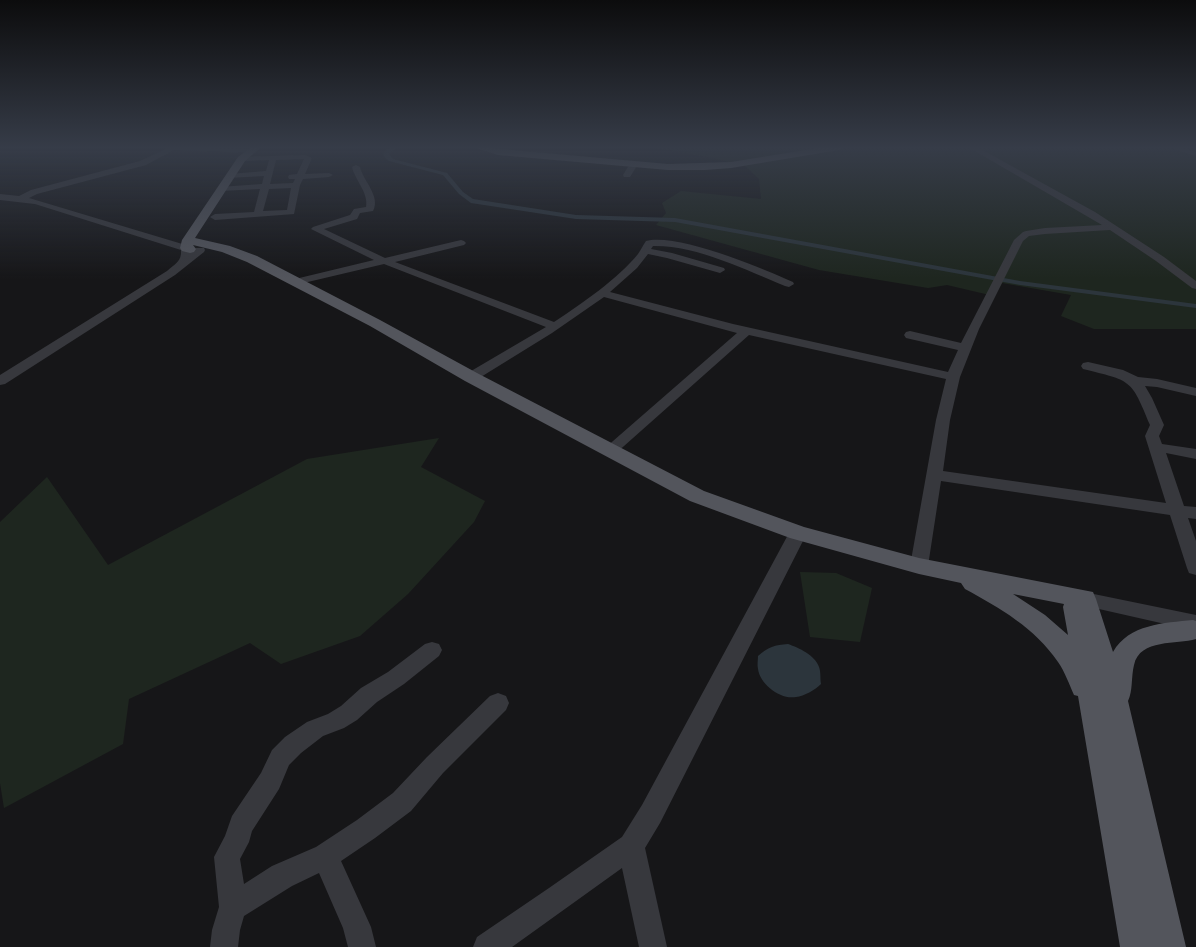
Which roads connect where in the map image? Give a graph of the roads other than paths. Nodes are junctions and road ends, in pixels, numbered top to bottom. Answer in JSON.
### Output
{"nodes":[{"id":1,"x":37,"y":191,"type":"edge"},
{"id":2,"x":219,"y":191,"type":"edge"},
{"id":3,"x":231,"y":191,"type":"edge"},
{"id":4,"x":264,"y":191,"type":"edge"},
{"id":5,"x":296,"y":191,"type":"edge"},
{"id":6,"x":367,"y":191,"type":"edge"},
{"id":7,"x":1051,"y":191,"type":"edge"},
{"id":8,"x":0,"y":197,"type":"edge"},
{"id":9,"x":21,"y":199,"type":"junction"},
{"id":10,"x":0,"y":206,"type":"edge"},
{"id":11,"x":258,"y":214,"type":"junction"},
{"id":12,"x":215,"y":217,"type":"junction"},
{"id":13,"x":1112,"y":227,"type":"junction"},
{"id":14,"x":204,"y":239,"type":"junction"},
{"id":15,"x":461,"y":243,"type":"dead end"},
{"id":16,"x":187,"y":244,"type":"junction"},
{"id":17,"x":645,"y":251,"type":"junction"},
{"id":18,"x":384,"y":261,"type":"junction"},
{"id":19,"x":184,"y":262,"type":"junction"},
{"id":20,"x":720,"y":270,"type":"dead end"},
{"id":21,"x":295,"y":282,"type":"junction"},
{"id":22,"x":789,"y":284,"type":"dead end"},
{"id":23,"x":1196,"y":286,"type":"edge"},
{"id":24,"x":603,"y":292,"type":"junction"},
{"id":25,"x":554,"y":326,"type":"junction"},
{"id":26,"x":745,"y":332,"type":"junction"},
{"id":27,"x":910,"y":335,"type":"dead end"},
{"id":28,"x":965,"y":348,"type":"junction"},
{"id":29,"x":1088,"y":366,"type":"dead end"},
{"id":30,"x":953,"y":376,"type":"junction"},
{"id":31,"x":470,"y":377,"type":"junction"},
{"id":32,"x":0,"y":381,"type":"edge"},
{"id":33,"x":1134,"y":381,"type":"junction"},
{"id":34,"x":1196,"y":392,"type":"edge"},
{"id":35,"x":1155,"y":447,"type":"junction"},
{"id":36,"x":610,"y":451,"type":"junction"},
{"id":37,"x":1196,"y":454,"type":"edge"},
{"id":38,"x":934,"y":475,"type":"junction"},
{"id":39,"x":1176,"y":510,"type":"junction"},
{"id":40,"x":1196,"y":513,"type":"edge"},
{"id":41,"x":798,"y":533,"type":"junction"},
{"id":42,"x":929,"y":568,"type":"junction"},
{"id":43,"x":1196,"y":568,"type":"edge"},
{"id":44,"x":973,"y":583,"type":"junction"},
{"id":45,"x":1080,"y":603,"type":"junction"},
{"id":46,"x":1195,"y":628,"type":"edge"},
{"id":47,"x":432,"y":650,"type":"dead end"},
{"id":48,"x":498,"y":703,"type":"dead end"},
{"id":49,"x":1106,"y":712,"type":"junction"},
{"id":50,"x":631,"y":846,"type":"junction"},
{"id":51,"x":325,"y":856,"type":"junction"},
{"id":52,"x":233,"y":906,"type":"junction"},
{"id":53,"x":224,"y":947,"type":"edge"},
{"id":54,"x":362,"y":947,"type":"edge"},
{"id":55,"x":488,"y":947,"type":"edge"},
{"id":56,"x":653,"y":947,"type":"edge"},
{"id":57,"x":1138,"y":947,"type":"edge"},
{"id":58,"x":1168,"y":947,"type":"edge"}],
"edges":[{"from":1,"to":9,"type":"street"},
{"from":2,"to":16,"type":"main road"},
{"from":3,"to":12,"type":"main road"},
{"from":4,"to":11,"type":"street"},
{"from":5,"to":11,"type":"street"},
{"from":6,"to":18,"type":"street"},
{"from":7,"to":13,"type":"street"},
{"from":8,"to":9,"type":"street"},
{"from":9,"to":10,"type":"street"},
{"from":9,"to":16,"type":"street"},
{"from":11,"to":12,"type":"street"},
{"from":12,"to":14,"type":"main road"},
{"from":13,"to":23,"type":"street"},
{"from":13,"to":28,"type":"street"},
{"from":14,"to":16,"type":"main road"},
{"from":14,"to":19,"type":"street"},
{"from":14,"to":21,"type":"main road"},
{"from":15,"to":18,"type":"street"},
{"from":16,"to":19,"type":"street"},
{"from":17,"to":20,"type":"street"},
{"from":17,"to":22,"type":"street"},
{"from":17,"to":24,"type":"street"},
{"from":18,"to":21,"type":"street"},
{"from":18,"to":25,"type":"street"},
{"from":19,"to":32,"type":"street"},
{"from":21,"to":31,"type":"main road"},
{"from":24,"to":25,"type":"street"},
{"from":24,"to":26,"type":"street"},
{"from":25,"to":31,"type":"street"},
{"from":26,"to":30,"type":"street"},
{"from":26,"to":36,"type":"street"},
{"from":27,"to":28,"type":"street"},
{"from":28,"to":30,"type":"street"},
{"from":29,"to":33,"type":"street"},
{"from":30,"to":38,"type":"street"},
{"from":31,"to":36,"type":"main road"},
{"from":33,"to":34,"type":"street"},
{"from":33,"to":35,"type":"street"},
{"from":35,"to":37,"type":"street"},
{"from":35,"to":39,"type":"street"},
{"from":36,"to":41,"type":"main road"},
{"from":38,"to":39,"type":"street"},
{"from":38,"to":42,"type":"street"},
{"from":39,"to":40,"type":"street"},
{"from":39,"to":43,"type":"street"},
{"from":41,"to":42,"type":"main road"},
{"from":41,"to":50,"type":"street"},
{"from":42,"to":44,"type":"main road"},
{"from":42,"to":45,"type":"main road"},
{"from":44,"to":45,"type":"main road"},
{"from":44,"to":49,"type":"main road"},
{"from":45,"to":46,"type":"street"},
{"from":45,"to":49,"type":"main road"},
{"from":46,"to":49,"type":"main road"},
{"from":47,"to":52,"type":"street"},
{"from":48,"to":51,"type":"street"},
{"from":49,"to":57,"type":"main road"},
{"from":49,"to":58,"type":"main road"},
{"from":50,"to":55,"type":"street"},
{"from":50,"to":56,"type":"street"},
{"from":51,"to":52,"type":"street"},
{"from":51,"to":54,"type":"street"},
{"from":52,"to":53,"type":"street"}]}
